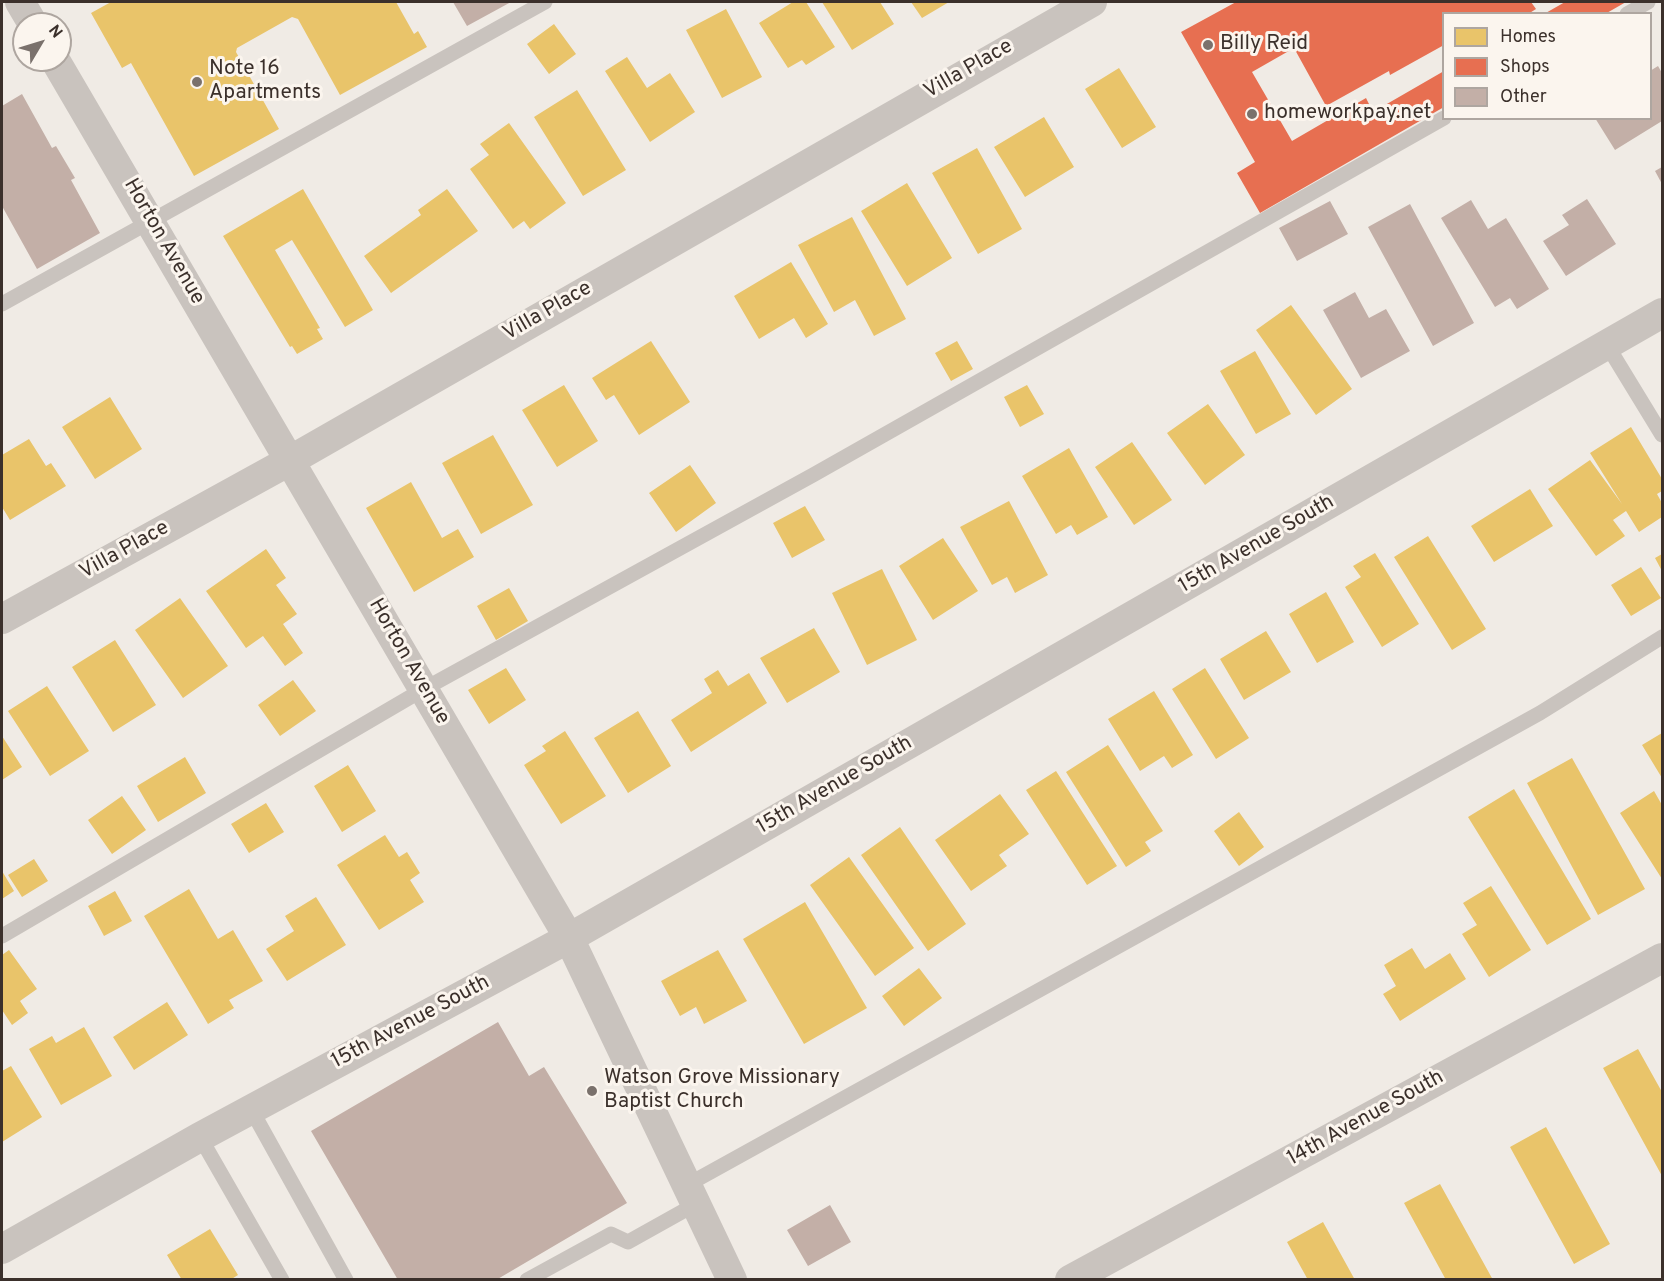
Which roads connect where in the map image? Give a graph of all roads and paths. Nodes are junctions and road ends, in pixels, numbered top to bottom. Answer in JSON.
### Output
{"nodes":[{"id":1,"x":545,"y":2,"type":"edge"},
{"id":2,"x":1092,"y":2,"type":"edge"},
{"id":3,"x":1648,"y":2,"type":"edge"},
{"id":4,"x":1630,"y":12,"type":"edge"},
{"id":5,"x":62,"y":72,"type":"edge"},
{"id":6,"x":1442,"y":119,"type":"edge"},
{"id":7,"x":151,"y":220,"type":"junction"},
{"id":8,"x":2,"y":304,"type":"edge"},
{"id":9,"x":1662,"y":313,"type":"edge"},
{"id":10,"x":1607,"y":345,"type":"junction"},
{"id":11,"x":1662,"y":435,"type":"edge"},
{"id":12,"x":291,"y":460,"type":"junction"},
{"id":13,"x":2,"y":619,"type":"edge"},
{"id":14,"x":1662,"y":637,"type":"edge"},
{"id":15,"x":424,"y":689,"type":"junction"},
{"id":16,"x":2,"y":936,"type":"edge"},
{"id":17,"x":569,"y":938,"type":"junction"},
{"id":18,"x":1662,"y":958,"type":"edge"},
{"id":19,"x":251,"y":1110,"type":"junction"},
{"id":20,"x":200,"y":1137,"type":"junction"},
{"id":21,"x":692,"y":1194,"type":"junction"},
{"id":22,"x":2,"y":1249,"type":"edge"},
{"id":23,"x":282,"y":1280,"type":"edge"},
{"id":24,"x":346,"y":1280,"type":"edge"},
{"id":25,"x":527,"y":1280,"type":"edge"},
{"id":26,"x":732,"y":1280,"type":"edge"},
{"id":27,"x":1070,"y":1280,"type":"edge"}],
"edges":[{"from":1,"to":7,"type":"lane"},
{"from":2,"to":12,"type":"street","name":"Villa Place"},
{"from":3,"to":4,"type":"lane"},
{"from":5,"to":7,"type":"street","name":"Horton Avenue"},
{"from":6,"to":15,"type":"lane"},
{"from":7,"to":8,"type":"lane"},
{"from":7,"to":12,"type":"street","name":"Horton Avenue"},
{"from":9,"to":10,"type":"street","name":"15th Avenue South"},
{"from":10,"to":11,"type":"lane"},
{"from":10,"to":17,"type":"street","name":"15th Avenue South"},
{"from":12,"to":13,"type":"street","name":"Villa Place"},
{"from":12,"to":15,"type":"street","name":"Horton Avenue"},
{"from":14,"to":21,"type":"lane"},
{"from":15,"to":16,"type":"lane"},
{"from":15,"to":17,"type":"street","name":"Horton Avenue"},
{"from":17,"to":19,"type":"street","name":"15th Avenue South"},
{"from":17,"to":21,"type":"street","name":"Horton Avenue"},
{"from":18,"to":27,"type":"street","name":"14th Avenue South"},
{"from":19,"to":20,"type":"street","name":"15th Avenue South"},
{"from":19,"to":24,"type":"lane"},
{"from":20,"to":22,"type":"street","name":"15th Avenue South"},
{"from":20,"to":23,"type":"lane"},
{"from":21,"to":25,"type":"lane"},
{"from":21,"to":26,"type":"street","name":"Horton Avenue"}]}
